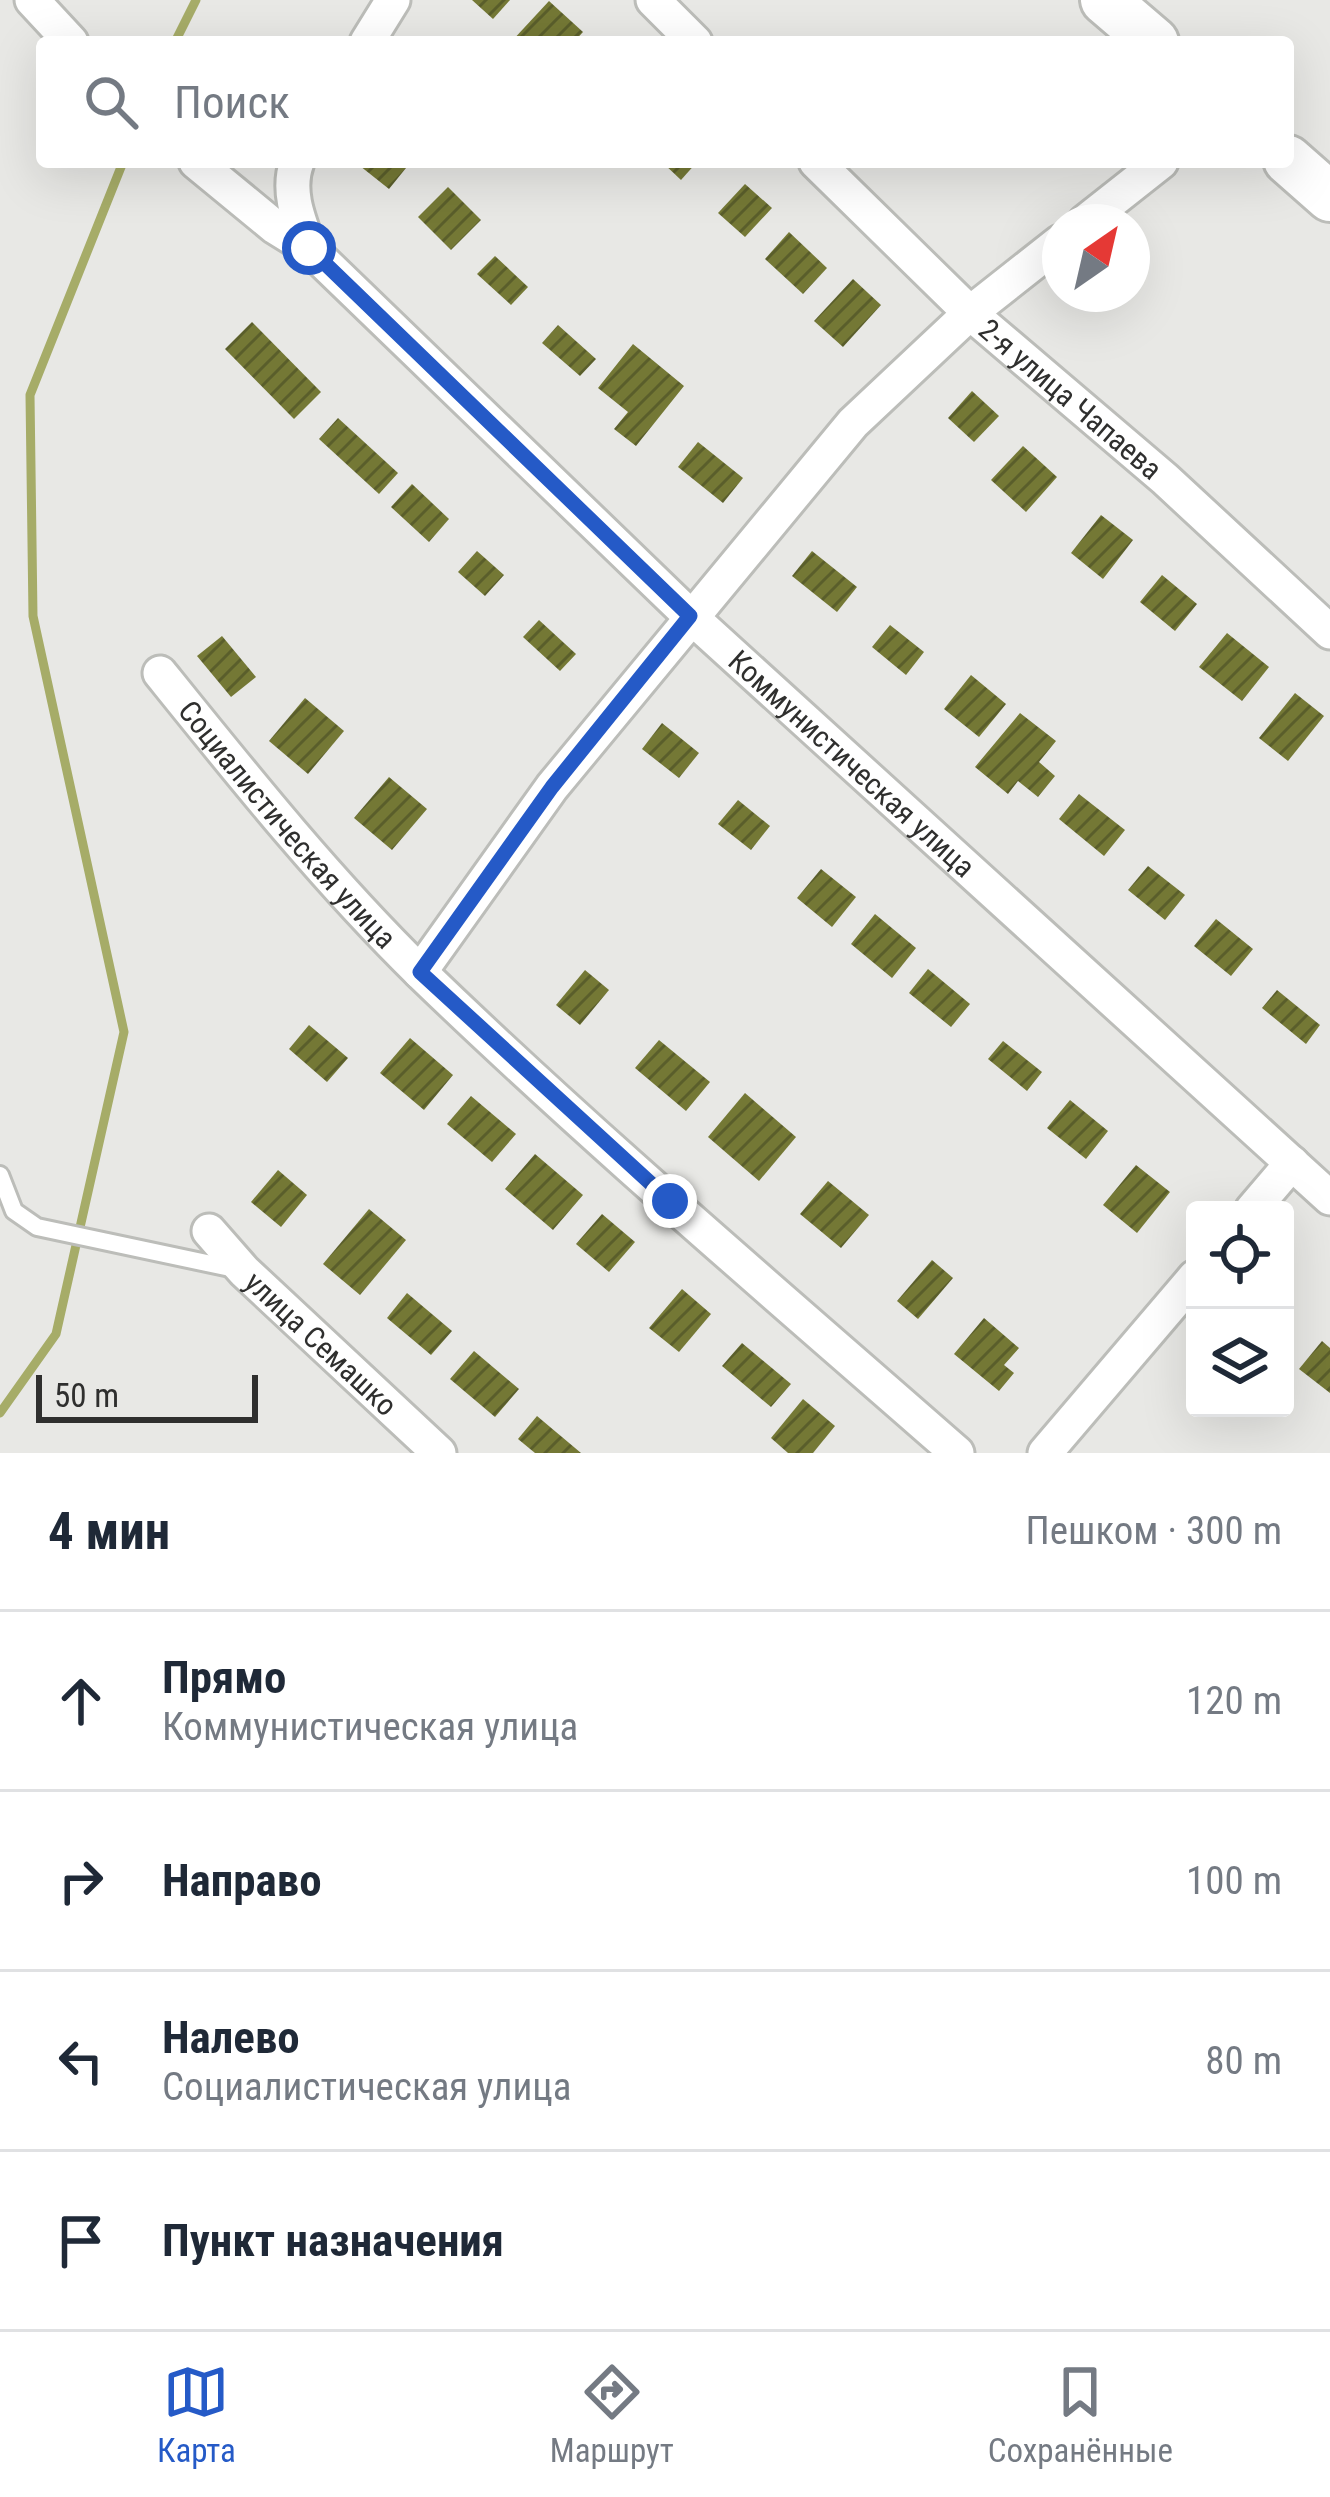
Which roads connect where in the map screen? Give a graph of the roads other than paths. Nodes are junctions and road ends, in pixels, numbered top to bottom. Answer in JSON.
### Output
{"nodes":[{"id":1,"x":32,"y":0,"type":"edge"},
{"id":2,"x":393,"y":0,"type":"edge"},
{"id":3,"x":653,"y":0,"type":"edge"},
{"id":4,"x":1105,"y":0,"type":"edge"},
{"id":5,"x":65,"y":36,"type":"edge"},
{"id":6,"x":371,"y":36,"type":"edge"},
{"id":7,"x":689,"y":36,"type":"edge"},
{"id":8,"x":1147,"y":36,"type":"edge"},
{"id":9,"x":1294,"y":165,"type":"edge"},
{"id":10,"x":294,"y":168,"type":"edge"},
{"id":11,"x":822,"y":168,"type":"edge"},
{"id":12,"x":1153,"y":168,"type":"edge"},
{"id":13,"x":206,"y":171,"type":"edge"},
{"id":14,"x":1330,"y":197,"type":"edge"},
{"id":15,"x":1108,"y":204,"type":"edge"},
{"id":16,"x":309,"y":248,"type":"junction"},
{"id":17,"x":1042,"y":256,"type":"edge"},
{"id":18,"x":970,"y":313,"type":"junction"},
{"id":19,"x":690,"y":616,"type":"junction"},
{"id":20,"x":1330,"y":632,"type":"edge"},
{"id":21,"x":160,"y":673,"type":"dead end"},
{"id":22,"x":420,"y":972,"type":"junction"},
{"id":23,"x":1292,"y":1163,"type":"junction"},
{"id":24,"x":0,"y":1175,"type":"edge"},
{"id":25,"x":1330,"y":1198,"type":"edge"},
{"id":26,"x":1260,"y":1201,"type":"edge"},
{"id":27,"x":209,"y":1231,"type":"dead end"},
{"id":28,"x":244,"y":1271,"type":"junction"},
{"id":29,"x":1186,"y":1287,"type":"edge"},
{"id":30,"x":439,"y":1453,"type":"edge"},
{"id":31,"x":956,"y":1453,"type":"edge"},
{"id":32,"x":1045,"y":1453,"type":"edge"}],
"edges":[{"from":1,"to":5,"type":"street"},
{"from":2,"to":6,"type":"street"},
{"from":3,"to":7,"type":"street"},
{"from":4,"to":8,"type":"main road"},
{"from":9,"to":14,"type":"main road"},
{"from":10,"to":16,"type":"street"},
{"from":11,"to":18,"type":"street","name":"2-я улица Чапаева"},
{"from":12,"to":15,"type":"street"},
{"from":13,"to":16,"type":"street","name":"Коммунистическая улица"},
{"from":16,"to":19,"type":"street","name":"Коммунистическая улица"},
{"from":17,"to":18,"type":"street"},
{"from":18,"to":19,"type":"street"},
{"from":18,"to":20,"type":"street","name":"2-я улица Чапаева"},
{"from":19,"to":22,"type":"street"},
{"from":19,"to":23,"type":"street","name":"Коммунистическая улица"},
{"from":21,"to":22,"type":"street","name":"Социалистическая улица"},
{"from":22,"to":31,"type":"street","name":"Социалистическая улица"},
{"from":23,"to":25,"type":"street","name":"Коммунистическая улица"},
{"from":23,"to":26,"type":"street"},
{"from":24,"to":28,"type":"lane"},
{"from":27,"to":28,"type":"street","name":"улица Семашко"},
{"from":28,"to":30,"type":"street","name":"улица Семашко"},
{"from":29,"to":32,"type":"street"}]}
